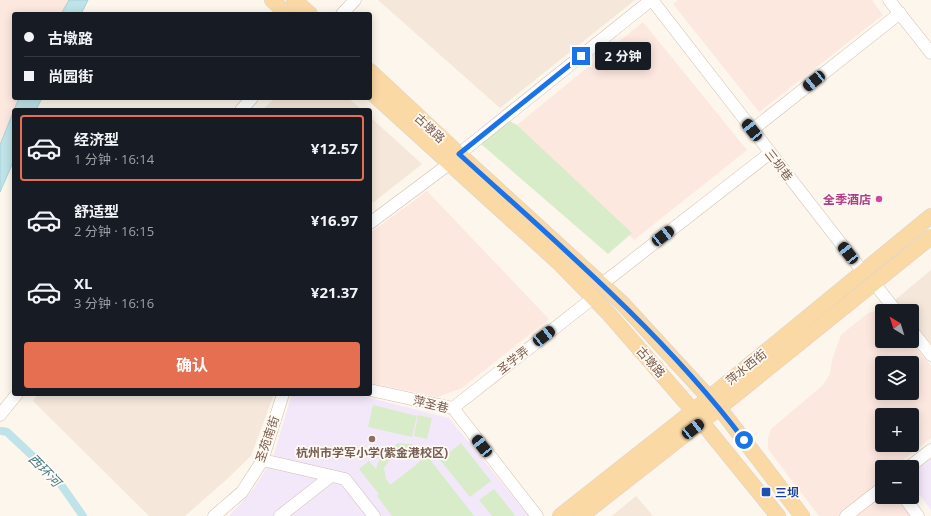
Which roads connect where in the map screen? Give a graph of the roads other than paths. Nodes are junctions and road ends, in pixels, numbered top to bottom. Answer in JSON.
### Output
{"nodes":[{"id":1,"x":272,"y":0,"type":"edge"},
{"id":2,"x":294,"y":0,"type":"edge"},
{"id":3,"x":354,"y":0,"type":"edge"},
{"id":4,"x":652,"y":0,"type":"edge"},
{"id":5,"x":889,"y":0,"type":"edge"},
{"id":6,"x":285,"y":12,"type":"edge"},
{"id":7,"x":308,"y":12,"type":"edge"},
{"id":8,"x":344,"y":12,"type":"edge"},
{"id":9,"x":900,"y":13,"type":"junction"},
{"id":10,"x":931,"y":53,"type":"edge"},
{"id":11,"x":372,"y":73,"type":"edge"},
{"id":12,"x":372,"y":92,"type":"edge"},
{"id":13,"x":250,"y":100,"type":"edge"},
{"id":14,"x":243,"y":108,"type":"edge"},
{"id":15,"x":752,"y":130,"type":"junction"},
{"id":16,"x":770,"y":153,"type":"junction"},
{"id":17,"x":454,"y":159,"type":"junction"},
{"id":18,"x":931,"y":216,"type":"edge"},
{"id":19,"x":372,"y":221,"type":"edge"},
{"id":20,"x":931,"y":237,"type":"edge"},
{"id":21,"x":863,"y":272,"type":"junction"},
{"id":22,"x":874,"y":283,"type":"junction"},
{"id":23,"x":602,"y":284,"type":"junction"},
{"id":24,"x":593,"y":298,"type":"junction"},
{"id":25,"x":890,"y":304,"type":"edge"},
{"id":26,"x":919,"y":340,"type":"edge"},
{"id":27,"x":931,"y":355,"type":"edge"},
{"id":28,"x":372,"y":390,"type":"edge"},
{"id":29,"x":15,"y":396,"type":"edge"},
{"id":30,"x":282,"y":396,"type":"edge"},
{"id":31,"x":715,"y":403,"type":"junction"},
{"id":32,"x":452,"y":408,"type":"junction"},
{"id":33,"x":0,"y":415,"type":"edge"},
{"id":34,"x":698,"y":416,"type":"junction"},
{"id":35,"x":931,"y":450,"type":"edge"},
{"id":36,"x":918,"y":460,"type":"edge"},
{"id":37,"x":267,"y":461,"type":"dead end"},
{"id":38,"x":332,"y":476,"type":"junction"},
{"id":39,"x":875,"y":493,"type":"edge"},
{"id":40,"x":909,"y":504,"type":"edge"},
{"id":41,"x":368,"y":514,"type":"edge"},
{"id":42,"x":214,"y":516,"type":"edge"},
{"id":43,"x":280,"y":516,"type":"edge"},
{"id":44,"x":537,"y":516,"type":"edge"},
{"id":45,"x":560,"y":516,"type":"edge"},
{"id":46,"x":581,"y":516,"type":"edge"},
{"id":47,"x":778,"y":516,"type":"edge"},
{"id":48,"x":802,"y":516,"type":"edge"},
{"id":49,"x":846,"y":516,"type":"edge"},
{"id":50,"x":918,"y":516,"type":"edge"}],
"edges":[{"from":1,"to":6,"type":"main road"},
{"from":2,"to":7,"type":"main road"},
{"from":3,"to":8,"type":"street"},
{"from":4,"to":15,"type":"street","name":"三坝巷"},
{"from":4,"to":17,"type":"street"},
{"from":5,"to":9,"type":"street"},
{"from":9,"to":10,"type":"street"},
{"from":9,"to":15,"type":"street"},
{"from":11,"to":17,"type":"main road","name":"古墩路"},
{"from":12,"to":17,"type":"main road","name":"古墩路"},
{"from":13,"to":14,"type":"street"},
{"from":15,"to":16,"type":"street","name":"三坝巷"},
{"from":16,"to":21,"type":"street","name":"三坝巷"},
{"from":16,"to":23,"type":"street"},
{"from":17,"to":19,"type":"street"},
{"from":17,"to":23,"type":"main road","name":"古墩路"},
{"from":17,"to":24,"type":"main road","name":"古墩路"},
{"from":18,"to":21,"type":"main road","name":"萍水西街"},
{"from":20,"to":22,"type":"main road","name":"萍水西街"},
{"from":21,"to":31,"type":"main road","name":"萍水西街"},
{"from":22,"to":25,"type":"street"},
{"from":22,"to":31,"type":"main road","name":"萍水西街"},
{"from":23,"to":31,"type":"main road","name":"古墩路"},
{"from":24,"to":32,"type":"street","name":"圣学弄"},
{"from":24,"to":34,"type":"main road","name":"古墩路"},
{"from":26,"to":27,"type":"street"},
{"from":28,"to":32,"type":"street","name":"萍圣巷"},
{"from":29,"to":33,"type":"street"},
{"from":30,"to":42,"type":"street","name":"圣苑南街"},
{"from":31,"to":34,"type":"main road","name":"萍水西街"},
{"from":31,"to":48,"type":"main road","name":"古墩路"},
{"from":32,"to":44,"type":"street","name":"萍圣巷"},
{"from":34,"to":45,"type":"main road","name":"萍水西街"},
{"from":34,"to":46,"type":"main road","name":"萍水西街"},
{"from":34,"to":47,"type":"main road","name":"古墩路"},
{"from":35,"to":36,"type":"street"},
{"from":37,"to":38,"type":"street"},
{"from":38,"to":41,"type":"street"},
{"from":38,"to":43,"type":"street"},
{"from":39,"to":49,"type":"street"},
{"from":40,"to":50,"type":"street"}]}
